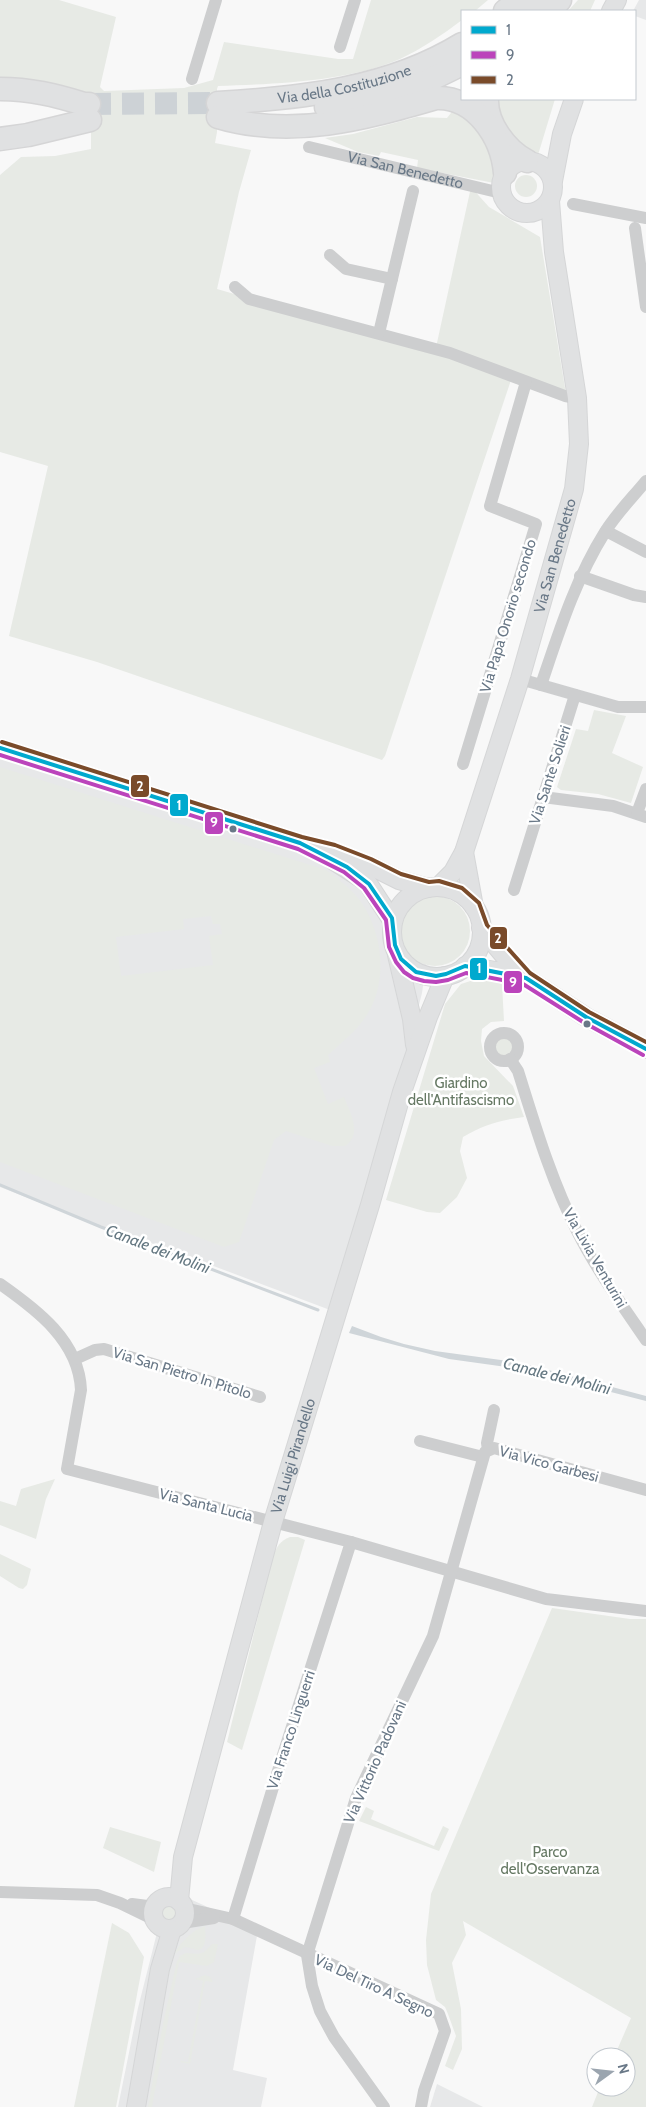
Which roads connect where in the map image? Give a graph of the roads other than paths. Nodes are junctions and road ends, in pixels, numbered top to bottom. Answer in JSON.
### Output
{"nodes":[{"id":1,"x":216,"y":0,"type":"edge"},
{"id":2,"x":354,"y":0,"type":"edge"},
{"id":3,"x":511,"y":0,"type":"edge"},
{"id":4,"x":519,"y":0,"type":"edge"},
{"id":5,"x":541,"y":0,"type":"edge"},
{"id":6,"x":560,"y":0,"type":"edge"},
{"id":7,"x":501,"y":10,"type":"edge"},
{"id":8,"x":506,"y":10,"type":"edge"},
{"id":9,"x":531,"y":10,"type":"edge"},
{"id":10,"x":551,"y":10,"type":"edge"},
{"id":11,"x":461,"y":45,"type":"edge"},
{"id":12,"x":340,"y":47,"type":"dead end"},
{"id":13,"x":461,"y":64,"type":"edge"},
{"id":14,"x":192,"y":79,"type":"dead end"},
{"id":15,"x":0,"y":89,"type":"edge"},
{"id":16,"x":487,"y":100,"type":"edge"},
{"id":17,"x":565,"y":100,"type":"edge"},
{"id":18,"x":574,"y":100,"type":"edge"},
{"id":19,"x":218,"y":110,"type":"junction"},
{"id":20,"x":0,"y":139,"type":"edge"},
{"id":21,"x":309,"y":147,"type":"dead end"},
{"id":22,"x":532,"y":162,"type":"junction"},
{"id":23,"x":553,"y":181,"type":"junction"},
{"id":24,"x":503,"y":183,"type":"junction"},
{"id":25,"x":413,"y":191,"type":"dead end"},
{"id":26,"x":550,"y":201,"type":"junction"},
{"id":27,"x":573,"y":204,"type":"dead end"},
{"id":28,"x":524,"y":214,"type":"junction"},
{"id":29,"x":646,"y":218,"type":"edge"},
{"id":30,"x":635,"y":228,"type":"dead end"},
{"id":31,"x":554,"y":252,"type":"junction"},
{"id":32,"x":330,"y":255,"type":"dead end"},
{"id":33,"x":392,"y":279,"type":"junction"},
{"id":34,"x":235,"y":287,"type":"dead end"},
{"id":35,"x":646,"y":307,"type":"edge"},
{"id":36,"x":379,"y":333,"type":"junction"},
{"id":37,"x":526,"y":382,"type":"junction"},
{"id":38,"x":577,"y":398,"type":"junction"},
{"id":39,"x":646,"y":481,"type":"edge"},
{"id":40,"x":606,"y":531,"type":"junction"},
{"id":41,"x":646,"y":552,"type":"edge"},
{"id":42,"x":580,"y":576,"type":"junction"},
{"id":43,"x":646,"y":597,"type":"edge"},
{"id":44,"x":520,"y":679,"type":"junction"},
{"id":45,"x":541,"y":685,"type":"junction"},
{"id":46,"x":575,"y":695,"type":"junction"},
{"id":47,"x":646,"y":707,"type":"edge"},
{"id":48,"x":0,"y":748,"type":"edge"},
{"id":49,"x":463,"y":764,"type":"dead end"},
{"id":50,"x":646,"y":790,"type":"edge"},
{"id":51,"x":543,"y":797,"type":"junction"},
{"id":52,"x":642,"y":815,"type":"edge"},
{"id":53,"x":464,"y":852,"type":"junction"},
{"id":54,"x":368,"y":873,"type":"junction"},
{"id":55,"x":433,"y":888,"type":"junction"},
{"id":56,"x":514,"y":890,"type":"dead end"},
{"id":57,"x":474,"y":907,"type":"junction"},
{"id":58,"x":393,"y":922,"type":"junction"},
{"id":59,"x":481,"y":928,"type":"junction"},
{"id":60,"x":396,"y":950,"type":"junction"},
{"id":61,"x":466,"y":966,"type":"junction"},
{"id":62,"x":445,"y":976,"type":"junction"},
{"id":63,"x":526,"y":978,"type":"junction"},
{"id":64,"x":646,"y":1048,"type":"edge"},
{"id":65,"x":413,"y":1059,"type":"junction"},
{"id":66,"x":510,"y":1059,"type":"dead end"},
{"id":67,"x":0,"y":1284,"type":"edge"},
{"id":68,"x":646,"y":1340,"type":"edge"},
{"id":69,"x":75,"y":1359,"type":"junction"},
{"id":70,"x":260,"y":1397,"type":"dead end"},
{"id":71,"x":494,"y":1410,"type":"dead end"},
{"id":72,"x":420,"y":1441,"type":"dead end"},
{"id":73,"x":486,"y":1453,"type":"junction"},
{"id":74,"x":646,"y":1490,"type":"edge"},
{"id":75,"x":273,"y":1522,"type":"junction"},
{"id":76,"x":352,"y":1542,"type":"junction"},
{"id":77,"x":450,"y":1571,"type":"junction"},
{"id":78,"x":646,"y":1611,"type":"edge"},
{"id":79,"x":0,"y":1892,"type":"edge"},
{"id":80,"x":169,"y":1914,"type":"junction"},
{"id":81,"x":228,"y":1918,"type":"junction"},
{"id":82,"x":307,"y":1955,"type":"junction"},
{"id":83,"x":136,"y":2107,"type":"edge"},
{"id":84,"x":384,"y":2107,"type":"edge"},
{"id":85,"x":421,"y":2107,"type":"edge"}],
"edges":[{"from":1,"to":14,"type":"street"},
{"from":2,"to":12,"type":"street"},
{"from":3,"to":7,"type":"highway"},
{"from":4,"to":8,"type":"highway"},
{"from":5,"to":9,"type":"highway"},
{"from":6,"to":10,"type":"highway"},
{"from":11,"to":19,"type":"highway","name":"Via della Costituzione"},
{"from":13,"to":19,"type":"highway","name":"Via della Costituzione"},
{"from":15,"to":20,"type":"highway"},
{"from":16,"to":22,"type":"highway"},
{"from":17,"to":22,"type":"street"},
{"from":18,"to":23,"type":"street","name":"Via San Benedetto"},
{"from":19,"to":24,"type":"highway"},
{"from":21,"to":24,"type":"street","name":"Via San Benedetto"},
{"from":22,"to":23,"type":"street"},
{"from":22,"to":24,"type":"street"},
{"from":23,"to":26,"type":"street","name":"Via San Benedetto"},
{"from":24,"to":28,"type":"street","name":"Via San Benedetto"},
{"from":25,"to":33,"type":"street"},
{"from":26,"to":28,"type":"street"},
{"from":26,"to":31,"type":"street","name":"Via San Benedetto"},
{"from":27,"to":29,"type":"street"},
{"from":28,"to":31,"type":"street","name":"Via San Benedetto"},
{"from":30,"to":35,"type":"street"},
{"from":31,"to":38,"type":"street","name":"Via San Benedetto"},
{"from":32,"to":33,"type":"street"},
{"from":33,"to":36,"type":"street"},
{"from":34,"to":36,"type":"street"},
{"from":36,"to":37,"type":"street"},
{"from":37,"to":38,"type":"street"},
{"from":37,"to":49,"type":"street","name":"Via Papa Onorio secondo"},
{"from":38,"to":44,"type":"street","name":"Via San Benedetto"},
{"from":39,"to":40,"type":"street"},
{"from":40,"to":41,"type":"street"},
{"from":40,"to":42,"type":"street"},
{"from":42,"to":43,"type":"street"},
{"from":42,"to":45,"type":"street"},
{"from":44,"to":45,"type":"street"},
{"from":44,"to":53,"type":"street","name":"Via San Benedetto"},
{"from":45,"to":46,"type":"street"},
{"from":46,"to":47,"type":"street"},
{"from":46,"to":51,"type":"street","name":"Via Sante Solieri"},
{"from":48,"to":54,"type":"street"},
{"from":50,"to":52,"type":"street"},
{"from":51,"to":52,"type":"street"},
{"from":51,"to":56,"type":"street","name":"Via Sante Solieri"},
{"from":53,"to":55,"type":"street","name":"Via San Benedetto"},
{"from":53,"to":57,"type":"street","name":"Via San Benedetto"},
{"from":54,"to":55,"type":"street"},
{"from":54,"to":58,"type":"street"},
{"from":55,"to":57,"type":"street"},
{"from":55,"to":58,"type":"street"},
{"from":57,"to":59,"type":"street"},
{"from":58,"to":60,"type":"street"},
{"from":59,"to":61,"type":"street"},
{"from":59,"to":63,"type":"street"},
{"from":60,"to":62,"type":"street"},
{"from":60,"to":65,"type":"street","name":"Via Luigi Pirandello"},
{"from":61,"to":62,"type":"street"},
{"from":61,"to":63,"type":"street"},
{"from":62,"to":65,"type":"street","name":"Via Luigi Pirandello"},
{"from":63,"to":64,"type":"street"},
{"from":65,"to":75,"type":"street","name":"Via Luigi Pirandello"},
{"from":66,"to":68,"type":"street","name":"Via Livia Venturini"},
{"from":67,"to":69,"type":"street","name":"Via Santa Lucia"},
{"from":69,"to":70,"type":"street","name":"Via San Pietro In Pitolo"},
{"from":69,"to":75,"type":"street","name":"Via Santa Lucia"},
{"from":71,"to":73,"type":"street"},
{"from":72,"to":73,"type":"street"},
{"from":73,"to":74,"type":"street","name":"Via Vico Garbesi"},
{"from":73,"to":77,"type":"street","name":"Via Vico Garbesi"},
{"from":75,"to":76,"type":"street","name":"Via Santa Lucia"},
{"from":75,"to":80,"type":"street","name":"Via Luigi Pirandello"},
{"from":76,"to":77,"type":"street","name":"Via Santa Lucia"},
{"from":76,"to":81,"type":"street","name":"Via Franco Linguerri"},
{"from":77,"to":78,"type":"street","name":"Via Santa Lucia"},
{"from":77,"to":82,"type":"street","name":"Via Vittorio Padovani"},
{"from":79,"to":80,"type":"street","name":"Via Del Tiro A Segno"},
{"from":80,"to":81,"type":"street","name":"Via Del Tiro A Segno"},
{"from":80,"to":83,"type":"street","name":"Via Luigi Pirandello"},
{"from":81,"to":82,"type":"street","name":"Via Del Tiro A Segno"},
{"from":82,"to":84,"type":"street"},
{"from":82,"to":85,"type":"street","name":"Via Del Tiro A Segno"}]}
